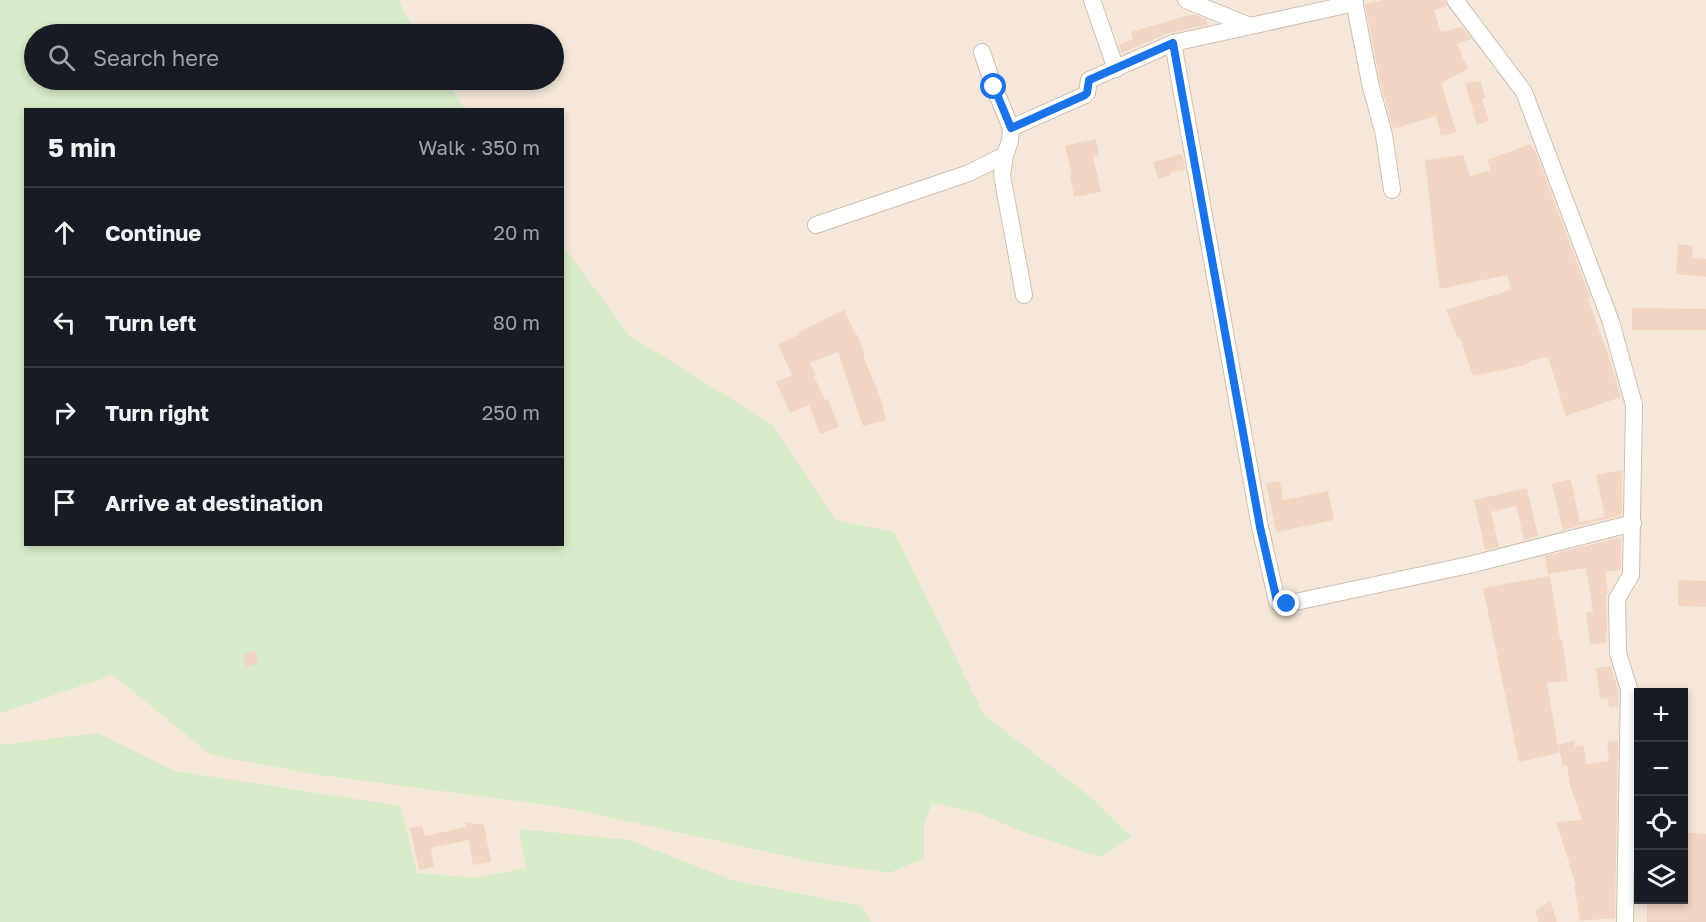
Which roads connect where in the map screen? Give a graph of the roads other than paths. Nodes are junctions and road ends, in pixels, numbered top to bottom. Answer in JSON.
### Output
{"nodes":[{"id":1,"x":1092,"y":0,"type":"edge"},
{"id":2,"x":1186,"y":0,"type":"edge"},
{"id":3,"x":1455,"y":0,"type":"edge"},
{"id":4,"x":1354,"y":1,"type":"edge"},
{"id":5,"x":1250,"y":26,"type":"junction"},
{"id":6,"x":1173,"y":43,"type":"junction"},
{"id":7,"x":982,"y":52,"type":"dead end"},
{"id":8,"x":1116,"y":69,"type":"junction"},
{"id":9,"x":1011,"y":128,"type":"junction"},
{"id":10,"x":1005,"y":155,"type":"junction"},
{"id":11,"x":1392,"y":190,"type":"dead end"},
{"id":12,"x":816,"y":225,"type":"dead end"},
{"id":13,"x":1024,"y":295,"type":"dead end"},
{"id":14,"x":1633,"y":523,"type":"junction"},
{"id":15,"x":1625,"y":922,"type":"edge"}],
"edges":[{"from":1,"to":8,"type":"street"},
{"from":2,"to":5,"type":"street"},
{"from":3,"to":14,"type":"street"},
{"from":4,"to":5,"type":"street"},
{"from":4,"to":11,"type":"street"},
{"from":5,"to":6,"type":"street"},
{"from":6,"to":8,"type":"street"},
{"from":6,"to":14,"type":"street"},
{"from":7,"to":9,"type":"street"},
{"from":8,"to":9,"type":"street"},
{"from":9,"to":10,"type":"street"},
{"from":10,"to":12,"type":"street"},
{"from":10,"to":13,"type":"street"},
{"from":14,"to":15,"type":"street"}]}
